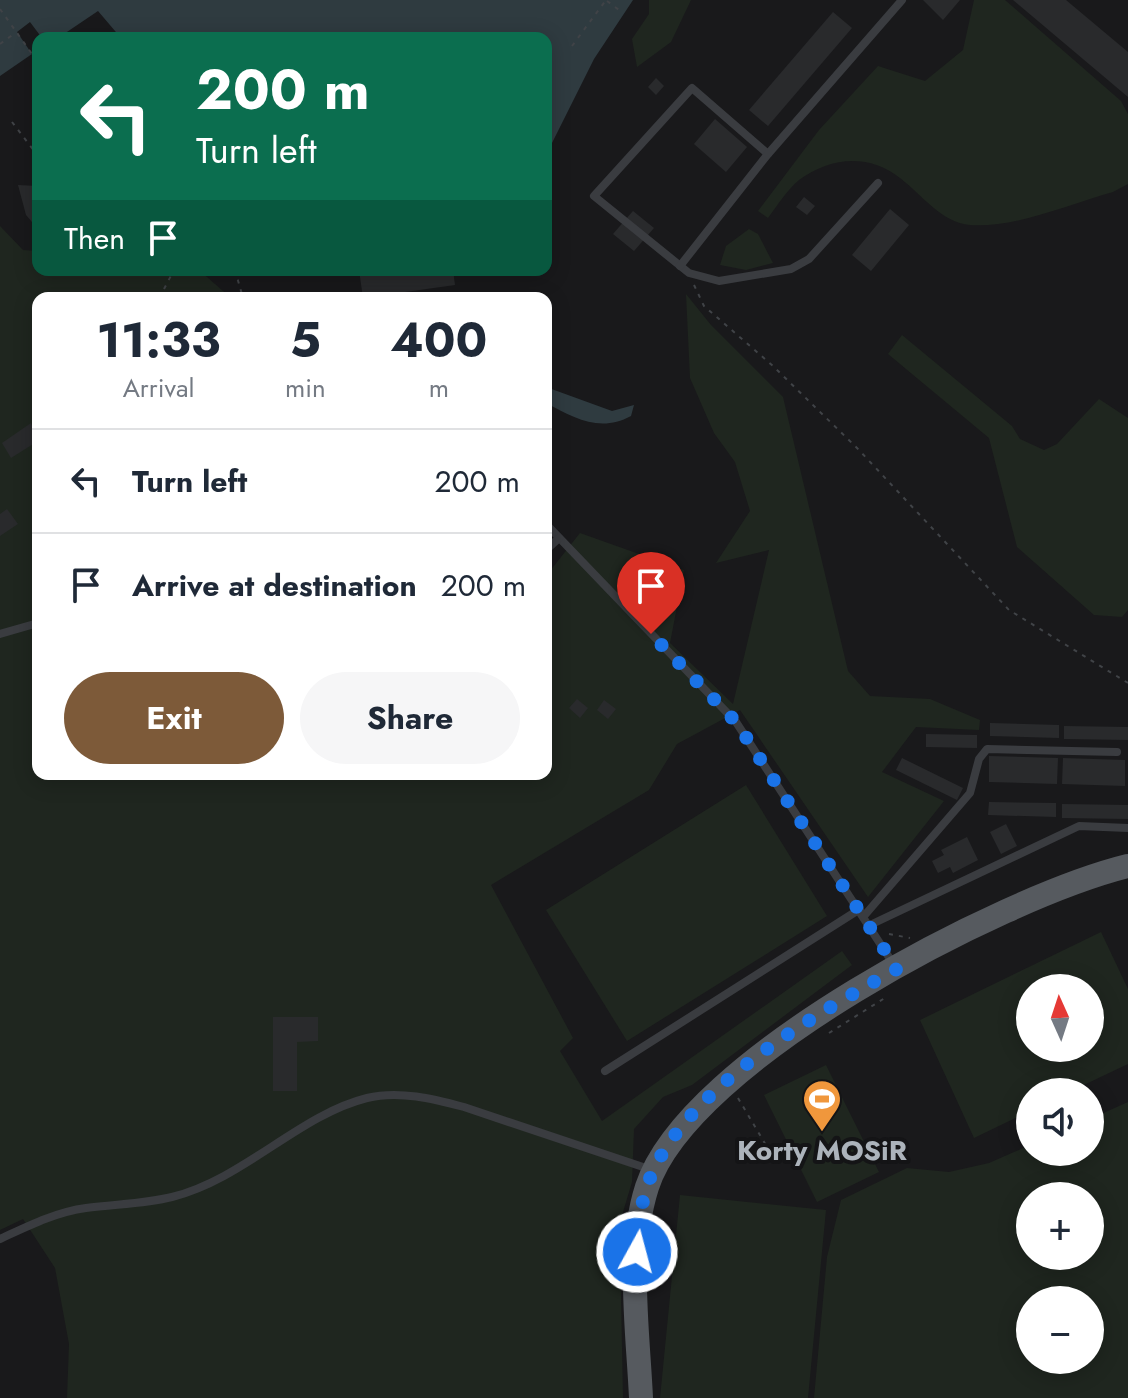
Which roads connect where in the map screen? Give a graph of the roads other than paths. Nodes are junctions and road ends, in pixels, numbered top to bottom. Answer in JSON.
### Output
{"nodes":[{"id":1,"x":902,"y":0,"type":"edge"},
{"id":2,"x":768,"y":154,"type":"junction"},
{"id":3,"x":878,"y":183,"type":"dead end"},
{"id":4,"x":680,"y":266,"type":"junction"},
{"id":5,"x":552,"y":530,"type":"edge"},
{"id":6,"x":559,"y":538,"type":"junction"},
{"id":7,"x":552,"y":544,"type":"edge"},
{"id":8,"x":32,"y":625,"type":"edge"},
{"id":9,"x":0,"y":634,"type":"edge"},
{"id":10,"x":1117,"y":752,"type":"dead end"},
{"id":11,"x":1128,"y":828,"type":"edge"},
{"id":12,"x":1128,"y":866,"type":"edge"},
{"id":13,"x":868,"y":918,"type":"junction"},
{"id":14,"x":896,"y":980,"type":"junction"},
{"id":15,"x":605,"y":1071,"type":"dead end"},
{"id":16,"x":654,"y":1170,"type":"junction"},
{"id":17,"x":0,"y":1239,"type":"edge"},
{"id":18,"x":641,"y":1398,"type":"edge"}],
"edges":[{"from":1,"to":2,"type":"lane"},
{"from":2,"to":4,"type":"lane"},
{"from":2,"to":4,"type":"lane"},
{"from":3,"to":4,"type":"lane"},
{"from":5,"to":6,"type":"lane"},
{"from":6,"to":7,"type":"lane"},
{"from":6,"to":13,"type":"lane"},
{"from":8,"to":9,"type":"lane"},
{"from":10,"to":13,"type":"lane"},
{"from":11,"to":13,"type":"lane"},
{"from":12,"to":14,"type":"main road"},
{"from":13,"to":14,"type":"lane"},
{"from":13,"to":15,"type":"lane"},
{"from":14,"to":16,"type":"main road"},
{"from":16,"to":17,"type":"lane"},
{"from":16,"to":18,"type":"main road"}]}
